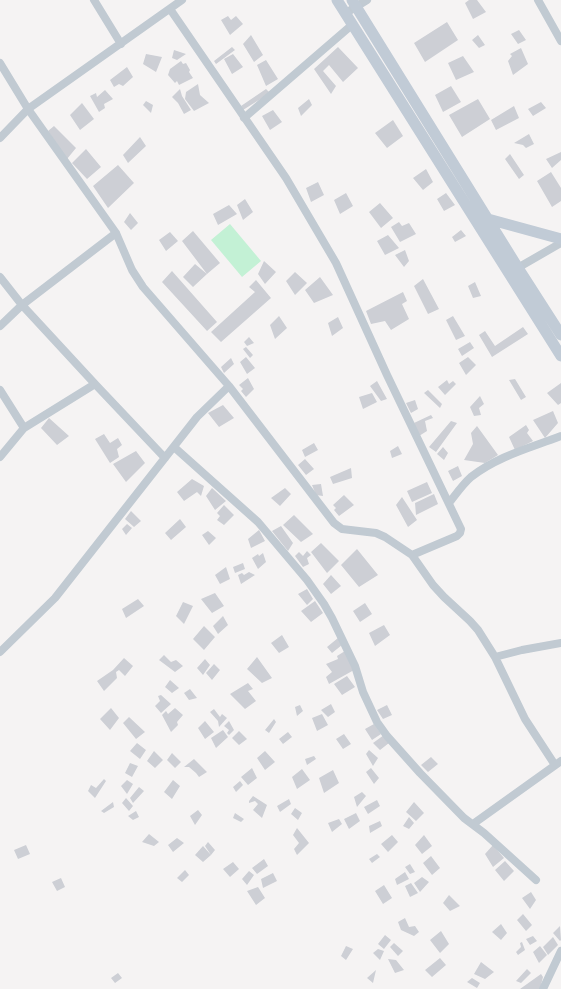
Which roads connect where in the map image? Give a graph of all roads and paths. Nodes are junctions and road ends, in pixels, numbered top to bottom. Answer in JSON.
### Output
{"nodes":[{"id":1,"x":94,"y":0,"type":"edge"},
{"id":2,"x":182,"y":0,"type":"edge"},
{"id":3,"x":337,"y":0,"type":"edge"},
{"id":4,"x":367,"y":0,"type":"edge"},
{"id":5,"x":538,"y":0,"type":"edge"},
{"id":6,"x":354,"y":3,"type":"edge"},
{"id":7,"x":170,"y":9,"type":"junction"},
{"id":8,"x":346,"y":13,"type":"junction"},
{"id":9,"x":352,"y":24,"type":"junction"},
{"id":10,"x":561,"y":41,"type":"edge"},
{"id":11,"x":121,"y":44,"type":"junction"},
{"id":12,"x":0,"y":63,"type":"edge"},
{"id":13,"x":28,"y":109,"type":"junction"},
{"id":14,"x":244,"y":118,"type":"junction"},
{"id":15,"x":0,"y":138,"type":"edge"},
{"id":16,"x":488,"y":219,"type":"junction"},
{"id":17,"x":116,"y":233,"type":"junction"},
{"id":18,"x":561,"y":239,"type":"edge"},
{"id":19,"x":561,"y":243,"type":"edge"},
{"id":20,"x":518,"y":268,"type":"junction"},
{"id":21,"x":508,"y":273,"type":"junction"},
{"id":22,"x":0,"y":277,"type":"edge"},
{"id":23,"x":22,"y":305,"type":"junction"},
{"id":24,"x":0,"y":326,"type":"edge"},
{"id":25,"x":561,"y":335,"type":"edge"},
{"id":26,"x":561,"y":356,"type":"edge"},
{"id":27,"x":95,"y":384,"type":"junction"},
{"id":28,"x":229,"y":386,"type":"junction"},
{"id":29,"x":0,"y":390,"type":"edge"},
{"id":30,"x":24,"y":428,"type":"junction"},
{"id":31,"x":561,"y":436,"type":"edge"},
{"id":32,"x":174,"y":447,"type":"junction"},
{"id":33,"x":0,"y":457,"type":"edge"},
{"id":34,"x":164,"y":458,"type":"junction"},
{"id":35,"x":449,"y":503,"type":"junction"},
{"id":36,"x":412,"y":555,"type":"junction"},
{"id":37,"x":561,"y":643,"type":"edge"},
{"id":38,"x":0,"y":652,"type":"edge"},
{"id":39,"x":494,"y":657,"type":"junction"},
{"id":40,"x":558,"y":763,"type":"edge"},
{"id":41,"x":473,"y":824,"type":"junction"},
{"id":42,"x":536,"y":880,"type":"dead end"},
{"id":43,"x":561,"y":951,"type":"edge"},
{"id":44,"x":543,"y":989,"type":"edge"}],
"edges":[{"from":1,"to":11,"type":"street"},
{"from":2,"to":7,"type":"street"},
{"from":3,"to":8,"type":"street"},
{"from":4,"to":6,"type":"street"},
{"from":5,"to":10,"type":"street"},
{"from":6,"to":8,"type":"street"},
{"from":6,"to":16,"type":"street"},
{"from":7,"to":11,"type":"street"},
{"from":7,"to":14,"type":"street"},
{"from":8,"to":9,"type":"street"},
{"from":9,"to":14,"type":"street"},
{"from":9,"to":21,"type":"street"},
{"from":11,"to":13,"type":"street"},
{"from":12,"to":13,"type":"street"},
{"from":13,"to":15,"type":"street"},
{"from":13,"to":17,"type":"street"},
{"from":14,"to":35,"type":"street"},
{"from":16,"to":18,"type":"street"},
{"from":16,"to":20,"type":"street"},
{"from":17,"to":23,"type":"street"},
{"from":17,"to":28,"type":"street"},
{"from":19,"to":20,"type":"street"},
{"from":20,"to":21,"type":"street"},
{"from":20,"to":25,"type":"street"},
{"from":21,"to":26,"type":"street"},
{"from":22,"to":23,"type":"street"},
{"from":23,"to":24,"type":"street"},
{"from":23,"to":27,"type":"street"},
{"from":27,"to":30,"type":"street"},
{"from":27,"to":34,"type":"street"},
{"from":28,"to":32,"type":"street"},
{"from":28,"to":36,"type":"street"},
{"from":29,"to":30,"type":"street"},
{"from":30,"to":33,"type":"street"},
{"from":31,"to":35,"type":"street"},
{"from":32,"to":34,"type":"street"},
{"from":32,"to":41,"type":"street"},
{"from":34,"to":38,"type":"street"},
{"from":35,"to":36,"type":"street"},
{"from":36,"to":39,"type":"street"},
{"from":37,"to":39,"type":"street"},
{"from":39,"to":40,"type":"street"},
{"from":40,"to":41,"type":"street"},
{"from":41,"to":42,"type":"street"},
{"from":43,"to":44,"type":"street"}]}
